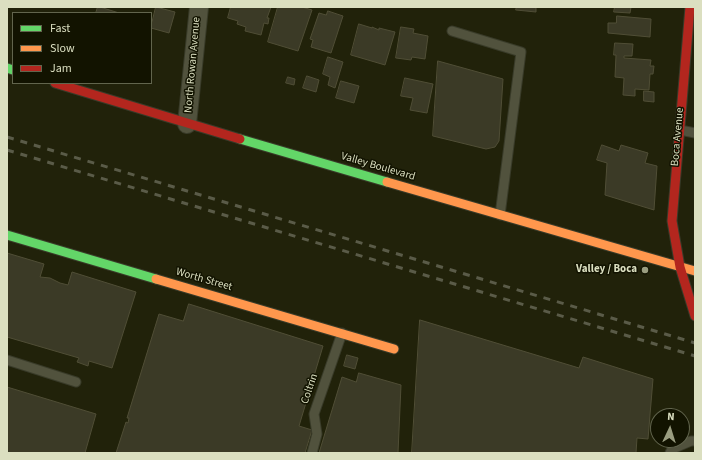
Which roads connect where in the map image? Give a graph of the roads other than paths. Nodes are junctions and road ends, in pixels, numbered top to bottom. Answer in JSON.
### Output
{"nodes":[{"id":1,"x":198,"y":7,"type":"edge"},
{"id":2,"x":690,"y":7,"type":"edge"},
{"id":3,"x":452,"y":31,"type":"dead end"},
{"id":4,"x":58,"y":84,"type":"edge"},
{"id":5,"x":188,"y":124,"type":"junction"},
{"id":6,"x":679,"y":129,"type":"junction"},
{"id":7,"x":695,"y":133,"type":"edge"},
{"id":8,"x":500,"y":215,"type":"junction"},
{"id":9,"x":7,"y":236,"type":"edge"},
{"id":10,"x":688,"y":269,"type":"edge"},
{"id":11,"x":695,"y":279,"type":"edge"},
{"id":12,"x":695,"y":316,"type":"edge"},
{"id":13,"x":342,"y":333,"type":"junction"},
{"id":14,"x":394,"y":349,"type":"dead end"},
{"id":15,"x":7,"y":360,"type":"edge"},
{"id":16,"x":76,"y":382,"type":"dead end"},
{"id":17,"x":695,"y":441,"type":"edge"},
{"id":18,"x":312,"y":453,"type":"edge"},
{"id":19,"x":670,"y":453,"type":"edge"}],
"edges":[{"from":1,"to":5,"type":"street","name":"North Rowan Avenue"},
{"from":2,"to":6,"type":"street","name":"Boca Avenue"},
{"from":3,"to":8,"type":"lane"},
{"from":4,"to":5,"type":"street","name":"Valley Boulevard"},
{"from":5,"to":8,"type":"street","name":"Valley Boulevard"},
{"from":6,"to":7,"type":"lane"},
{"from":6,"to":10,"type":"street","name":"Boca Avenue"},
{"from":8,"to":10,"type":"street","name":"Valley Boulevard"},
{"from":9,"to":13,"type":"street","name":"Worth Street"},
{"from":10,"to":11,"type":"street"},
{"from":10,"to":12,"type":"street","name":"Boca Avenue"},
{"from":13,"to":14,"type":"street","name":"Worth Street"},
{"from":13,"to":18,"type":"lane","name":"Coltrin"},
{"from":15,"to":16,"type":"lane"},
{"from":17,"to":19,"type":"lane"}]}
